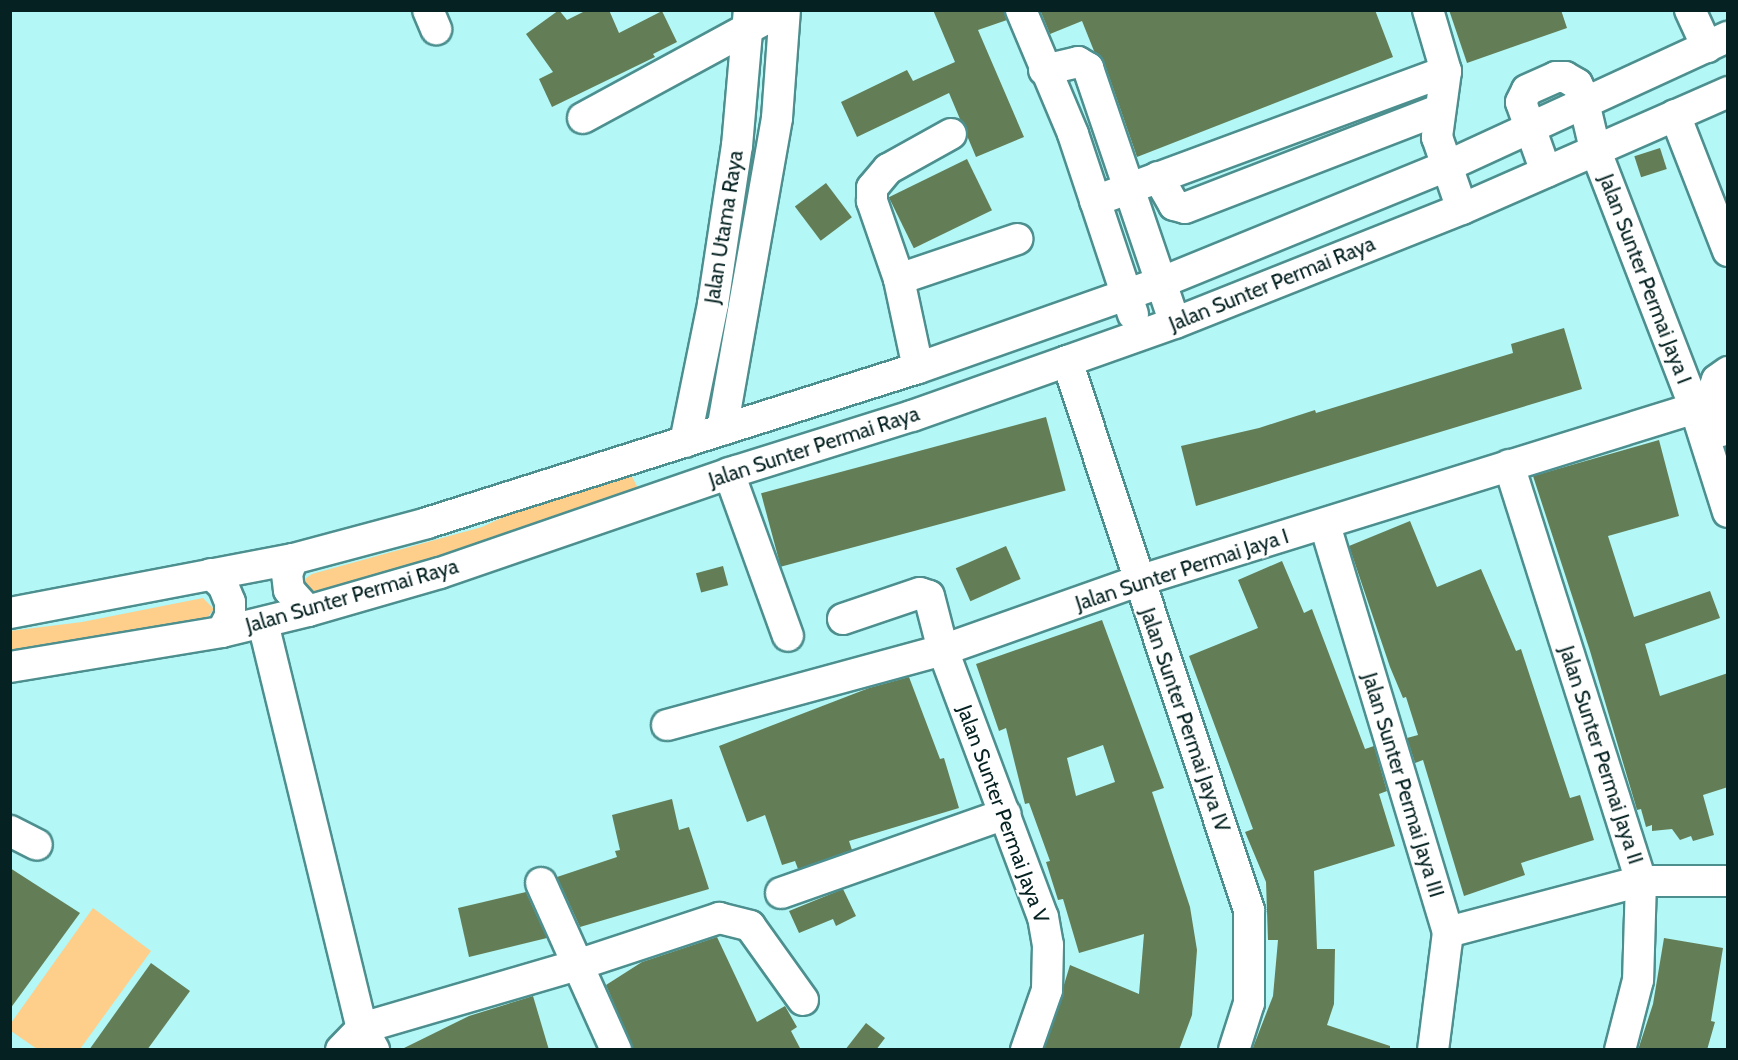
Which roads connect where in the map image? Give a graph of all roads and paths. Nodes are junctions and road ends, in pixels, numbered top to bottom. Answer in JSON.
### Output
{"nodes":[{"id":1,"x":779,"y":10,"type":"edge"},
{"id":2,"x":785,"y":10,"type":"edge"},
{"id":3,"x":1021,"y":10,"type":"edge"},
{"id":4,"x":1428,"y":10,"type":"edge"},
{"id":5,"x":1690,"y":10,"type":"edge"},
{"id":6,"x":749,"y":20,"type":"edge"},
{"id":7,"x":1717,"y":42,"type":"edge"},
{"id":8,"x":1044,"y":70,"type":"junction"},
{"id":9,"x":1446,"y":70,"type":"junction"},
{"id":10,"x":1728,"y":92,"type":"edge"},
{"id":11,"x":1584,"y":105,"type":"junction"},
{"id":12,"x":1439,"y":110,"type":"junction"},
{"id":13,"x":1675,"y":115,"type":"junction"},
{"id":14,"x":583,"y":118,"type":"dead end"},
{"id":15,"x":1106,"y":122,"type":"junction"},
{"id":16,"x":1528,"y":129,"type":"junction"},
{"id":17,"x":951,"y":134,"type":"dead end"},
{"id":18,"x":1073,"y":134,"type":"junction"},
{"id":19,"x":1595,"y":149,"type":"junction"},
{"id":20,"x":1447,"y":166,"type":"junction"},
{"id":21,"x":1545,"y":172,"type":"junction"},
{"id":22,"x":1158,"y":177,"type":"junction"},
{"id":23,"x":1128,"y":188,"type":"junction"},
{"id":24,"x":1095,"y":201,"type":"junction"},
{"id":25,"x":1462,"y":209,"type":"junction"},
{"id":26,"x":1017,"y":239,"type":"dead end"},
{"id":27,"x":1728,"y":251,"type":"edge"},
{"id":28,"x":899,"y":279,"type":"junction"},
{"id":29,"x":1160,"y":283,"type":"junction"},
{"id":30,"x":1127,"y":295,"type":"junction"},
{"id":31,"x":1175,"y":323,"type":"junction"},
{"id":32,"x":1140,"y":336,"type":"junction"},
{"id":33,"x":1067,"y":361,"type":"junction"},
{"id":34,"x":918,"y":368,"type":"junction"},
{"id":35,"x":1728,"y":372,"type":"edge"},
{"id":36,"x":1695,"y":408,"type":"junction"},
{"id":37,"x":722,"y":430,"type":"junction"},
{"id":38,"x":685,"y":442,"type":"junction"},
{"id":39,"x":1728,"y":448,"type":"edge"},
{"id":40,"x":1509,"y":465,"type":"junction"},
{"id":41,"x":729,"y":473,"type":"junction"},
{"id":42,"x":1728,"y":512,"type":"edge"},
{"id":43,"x":1325,"y":525,"type":"junction"},
{"id":44,"x":293,"y":559,"type":"junction"},
{"id":45,"x":211,"y":574,"type":"junction"},
{"id":46,"x":1138,"y":581,"type":"junction"},
{"id":47,"x":308,"y":611,"type":"junction"},
{"id":48,"x":10,"y":613,"type":"edge"},
{"id":49,"x":843,"y":620,"type":"dead end"},
{"id":50,"x":263,"y":623,"type":"junction"},
{"id":51,"x":222,"y":632,"type":"junction"},
{"id":52,"x":788,"y":636,"type":"dead end"},
{"id":53,"x":943,"y":650,"type":"junction"},
{"id":54,"x":10,"y":667,"type":"edge"},
{"id":55,"x":667,"y":725,"type":"dead end"},
{"id":56,"x":1005,"y":814,"type":"junction"},
{"id":57,"x":10,"y":831,"type":"edge"},
{"id":58,"x":37,"y":845,"type":"dead end"},
{"id":59,"x":1728,"y":881,"type":"edge"},
{"id":60,"x":1641,"y":882,"type":"junction"},
{"id":61,"x":541,"y":883,"type":"dead end"},
{"id":62,"x":781,"y":893,"type":"dead end"},
{"id":63,"x":1448,"y":932,"type":"junction"},
{"id":64,"x":577,"y":965,"type":"junction"},
{"id":65,"x":803,"y":1000,"type":"dead end"},
{"id":66,"x":368,"y":1039,"type":"edge"},
{"id":67,"x":1441,"y":1047,"type":"edge"},
{"id":68,"x":341,"y":1050,"type":"edge"},
{"id":69,"x":616,"y":1050,"type":"edge"},
{"id":70,"x":1026,"y":1050,"type":"edge"},
{"id":71,"x":1234,"y":1050,"type":"edge"},
{"id":72,"x":1620,"y":1050,"type":"edge"}],
"edges":[{"from":1,"to":6,"type":"street"},
{"from":2,"to":37,"type":"street","name":"Jalan Utama Raya"},
{"from":3,"to":8,"type":"street"},
{"from":4,"to":9,"type":"street"},
{"from":5,"to":7,"type":"street"},
{"from":6,"to":14,"type":"street"},
{"from":6,"to":38,"type":"street","name":"Jalan Utama Raya"},
{"from":7,"to":11,"type":"street","name":"Jalan Sunter Permai Raya"},
{"from":8,"to":15,"type":"street"},
{"from":8,"to":18,"type":"street"},
{"from":9,"to":12,"type":"street"},
{"from":9,"to":22,"type":"street"},
{"from":10,"to":13,"type":"street","name":"Jalan Sunter Permai Raya"},
{"from":11,"to":16,"type":"street","name":"Jalan Sunter Permai Raya"},
{"from":11,"to":19,"type":"street"},
{"from":12,"to":20,"type":"street"},
{"from":12,"to":22,"type":"street"},
{"from":13,"to":19,"type":"street","name":"Jalan Sunter Permai Raya"},
{"from":13,"to":27,"type":"street"},
{"from":15,"to":18,"type":"street"},
{"from":15,"to":23,"type":"street"},
{"from":16,"to":20,"type":"street","name":"Jalan Sunter Permai Raya"},
{"from":16,"to":21,"type":"street"},
{"from":17,"to":28,"type":"street"},
{"from":18,"to":24,"type":"street"},
{"from":19,"to":21,"type":"street","name":"Jalan Sunter Permai Raya"},
{"from":19,"to":36,"type":"street","name":"Jalan Sunter Permai Jaya I"},
{"from":20,"to":25,"type":"street"},
{"from":20,"to":29,"type":"street","name":"Jalan Sunter Permai Raya"},
{"from":21,"to":25,"type":"street","name":"Jalan Sunter Permai Raya"},
{"from":22,"to":23,"type":"street"},
{"from":23,"to":24,"type":"street"},
{"from":23,"to":29,"type":"street"},
{"from":24,"to":30,"type":"street"},
{"from":25,"to":31,"type":"street","name":"Jalan Sunter Permai Raya"},
{"from":26,"to":28,"type":"street"},
{"from":28,"to":34,"type":"street"},
{"from":29,"to":30,"type":"street","name":"Jalan Sunter Permai Raya"},
{"from":29,"to":31,"type":"street"},
{"from":30,"to":32,"type":"street"},
{"from":30,"to":34,"type":"street","name":"Jalan Sunter Permai Raya"},
{"from":31,"to":32,"type":"street","name":"Jalan Sunter Permai Raya"},
{"from":32,"to":33,"type":"street","name":"Jalan Sunter Permai Raya"},
{"from":33,"to":41,"type":"street","name":"Jalan Sunter Permai Raya"},
{"from":33,"to":46,"type":"street","name":"Jalan Sunter Permai Jaya IV"},
{"from":34,"to":37,"type":"street","name":"Jalan Sunter Permai Raya"},
{"from":35,"to":39,"type":"street"},
{"from":36,"to":40,"type":"street","name":"Jalan Sunter Permai Jaya I"},
{"from":36,"to":42,"type":"street","name":"Jalan Sunter Permai Jaya I"},
{"from":37,"to":38,"type":"street","name":"Jalan Sunter Permai Raya"},
{"from":38,"to":44,"type":"street","name":"Jalan Sunter Permai Raya"},
{"from":40,"to":43,"type":"street","name":"Jalan Sunter Permai Jaya I"},
{"from":40,"to":60,"type":"street","name":"Jalan Sunter Permai Jaya II"},
{"from":41,"to":47,"type":"street","name":"Jalan Sunter Permai Raya"},
{"from":41,"to":52,"type":"street"},
{"from":43,"to":46,"type":"street","name":"Jalan Sunter Permai Jaya I"},
{"from":43,"to":63,"type":"street","name":"Jalan Sunter Permai Jaya III"},
{"from":44,"to":45,"type":"street","name":"Jalan Sunter Permai Raya"},
{"from":44,"to":47,"type":"street"},
{"from":45,"to":48,"type":"street","name":"Jalan Sunter Permai Raya"},
{"from":45,"to":51,"type":"street"},
{"from":46,"to":53,"type":"street","name":"Jalan Sunter Permai Jaya I"},
{"from":46,"to":71,"type":"street","name":"Jalan Sunter Permai Jaya IV"},
{"from":47,"to":50,"type":"street","name":"Jalan Sunter Permai Raya"},
{"from":49,"to":53,"type":"street","name":"Jalan Sunter Permai Jaya V"},
{"from":50,"to":51,"type":"street","name":"Jalan Sunter Permai Raya"},
{"from":50,"to":66,"type":"street"},
{"from":51,"to":54,"type":"street","name":"Jalan Sunter Permai Raya"},
{"from":53,"to":55,"type":"street","name":"Jalan Sunter Permai Jaya I"},
{"from":53,"to":56,"type":"street","name":"Jalan Sunter Permai Jaya V"},
{"from":56,"to":62,"type":"street"},
{"from":56,"to":70,"type":"street","name":"Jalan Sunter Permai Jaya V"},
{"from":57,"to":58,"type":"street"},
{"from":59,"to":60,"type":"street"},
{"from":60,"to":63,"type":"street"},
{"from":60,"to":72,"type":"street","name":"Jalan Sunter Permai Jaya II"},
{"from":61,"to":64,"type":"street"},
{"from":63,"to":67,"type":"street","name":"Jalan Sunter Permai Jaya III"},
{"from":64,"to":65,"type":"street"},
{"from":64,"to":66,"type":"street"},
{"from":64,"to":69,"type":"street"},
{"from":66,"to":68,"type":"street"}]}
